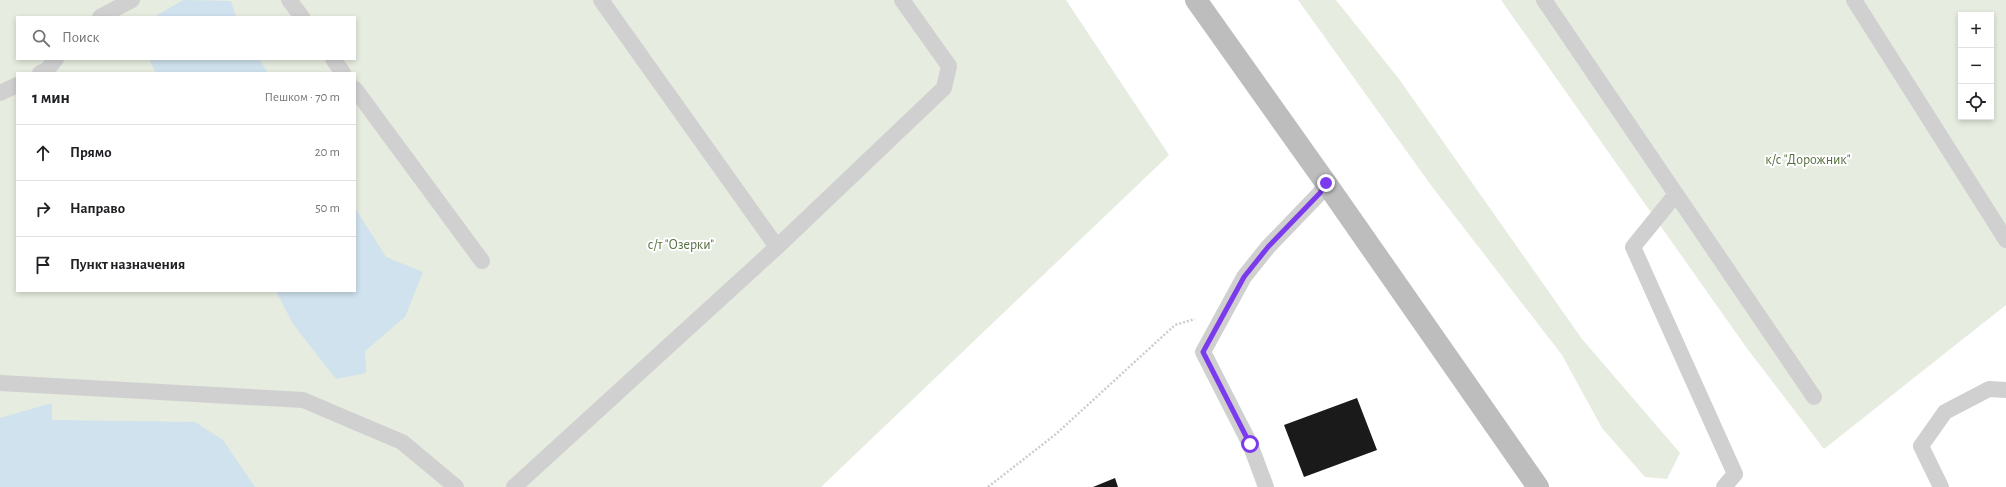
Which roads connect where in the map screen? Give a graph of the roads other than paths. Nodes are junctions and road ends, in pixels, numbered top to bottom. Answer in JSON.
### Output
{"nodes":[{"id":1,"x":132,"y":0,"type":"edge"},
{"id":2,"x":289,"y":0,"type":"edge"},
{"id":3,"x":601,"y":0,"type":"edge"},
{"id":4,"x":902,"y":0,"type":"edge"},
{"id":5,"x":1196,"y":0,"type":"edge"},
{"id":6,"x":1544,"y":0,"type":"edge"},
{"id":7,"x":1854,"y":0,"type":"edge"},
{"id":8,"x":102,"y":16,"type":"edge"},
{"id":9,"x":301,"y":16,"type":"edge"},
{"id":10,"x":55,"y":60,"type":"edge"},
{"id":11,"x":334,"y":60,"type":"edge"},
{"id":12,"x":42,"y":72,"type":"edge"},
{"id":13,"x":342,"y":72,"type":"edge"},
{"id":14,"x":16,"y":86,"type":"edge"},
{"id":15,"x":356,"y":90,"type":"edge"},
{"id":16,"x":0,"y":94,"type":"edge"},
{"id":17,"x":1326,"y":183,"type":"junction"},
{"id":18,"x":1676,"y":194,"type":"junction"},
{"id":19,"x":2006,"y":240,"type":"edge"},
{"id":20,"x":777,"y":247,"type":"junction"},
{"id":21,"x":482,"y":261,"type":"dead end"},
{"id":22,"x":0,"y":383,"type":"edge"},
{"id":23,"x":2006,"y":390,"type":"edge"},
{"id":24,"x":1814,"y":397,"type":"dead end"},
{"id":25,"x":456,"y":487,"type":"edge"},
{"id":26,"x":514,"y":487,"type":"edge"},
{"id":27,"x":1266,"y":487,"type":"edge"},
{"id":28,"x":1538,"y":487,"type":"edge"},
{"id":29,"x":1724,"y":487,"type":"edge"},
{"id":30,"x":1941,"y":487,"type":"edge"}],
"edges":[{"from":1,"to":8,"type":"lane"},
{"from":2,"to":9,"type":"lane"},
{"from":3,"to":20,"type":"lane"},
{"from":4,"to":20,"type":"lane"},
{"from":5,"to":17,"type":"main road"},
{"from":6,"to":18,"type":"lane"},
{"from":7,"to":19,"type":"lane"},
{"from":10,"to":12,"type":"lane"},
{"from":11,"to":13,"type":"lane"},
{"from":14,"to":16,"type":"lane"},
{"from":15,"to":21,"type":"lane"},
{"from":17,"to":27,"type":"lane"},
{"from":17,"to":28,"type":"main road"},
{"from":18,"to":24,"type":"lane"},
{"from":18,"to":29,"type":"lane"},
{"from":20,"to":26,"type":"lane"},
{"from":22,"to":25,"type":"lane"},
{"from":23,"to":30,"type":"lane"}]}
